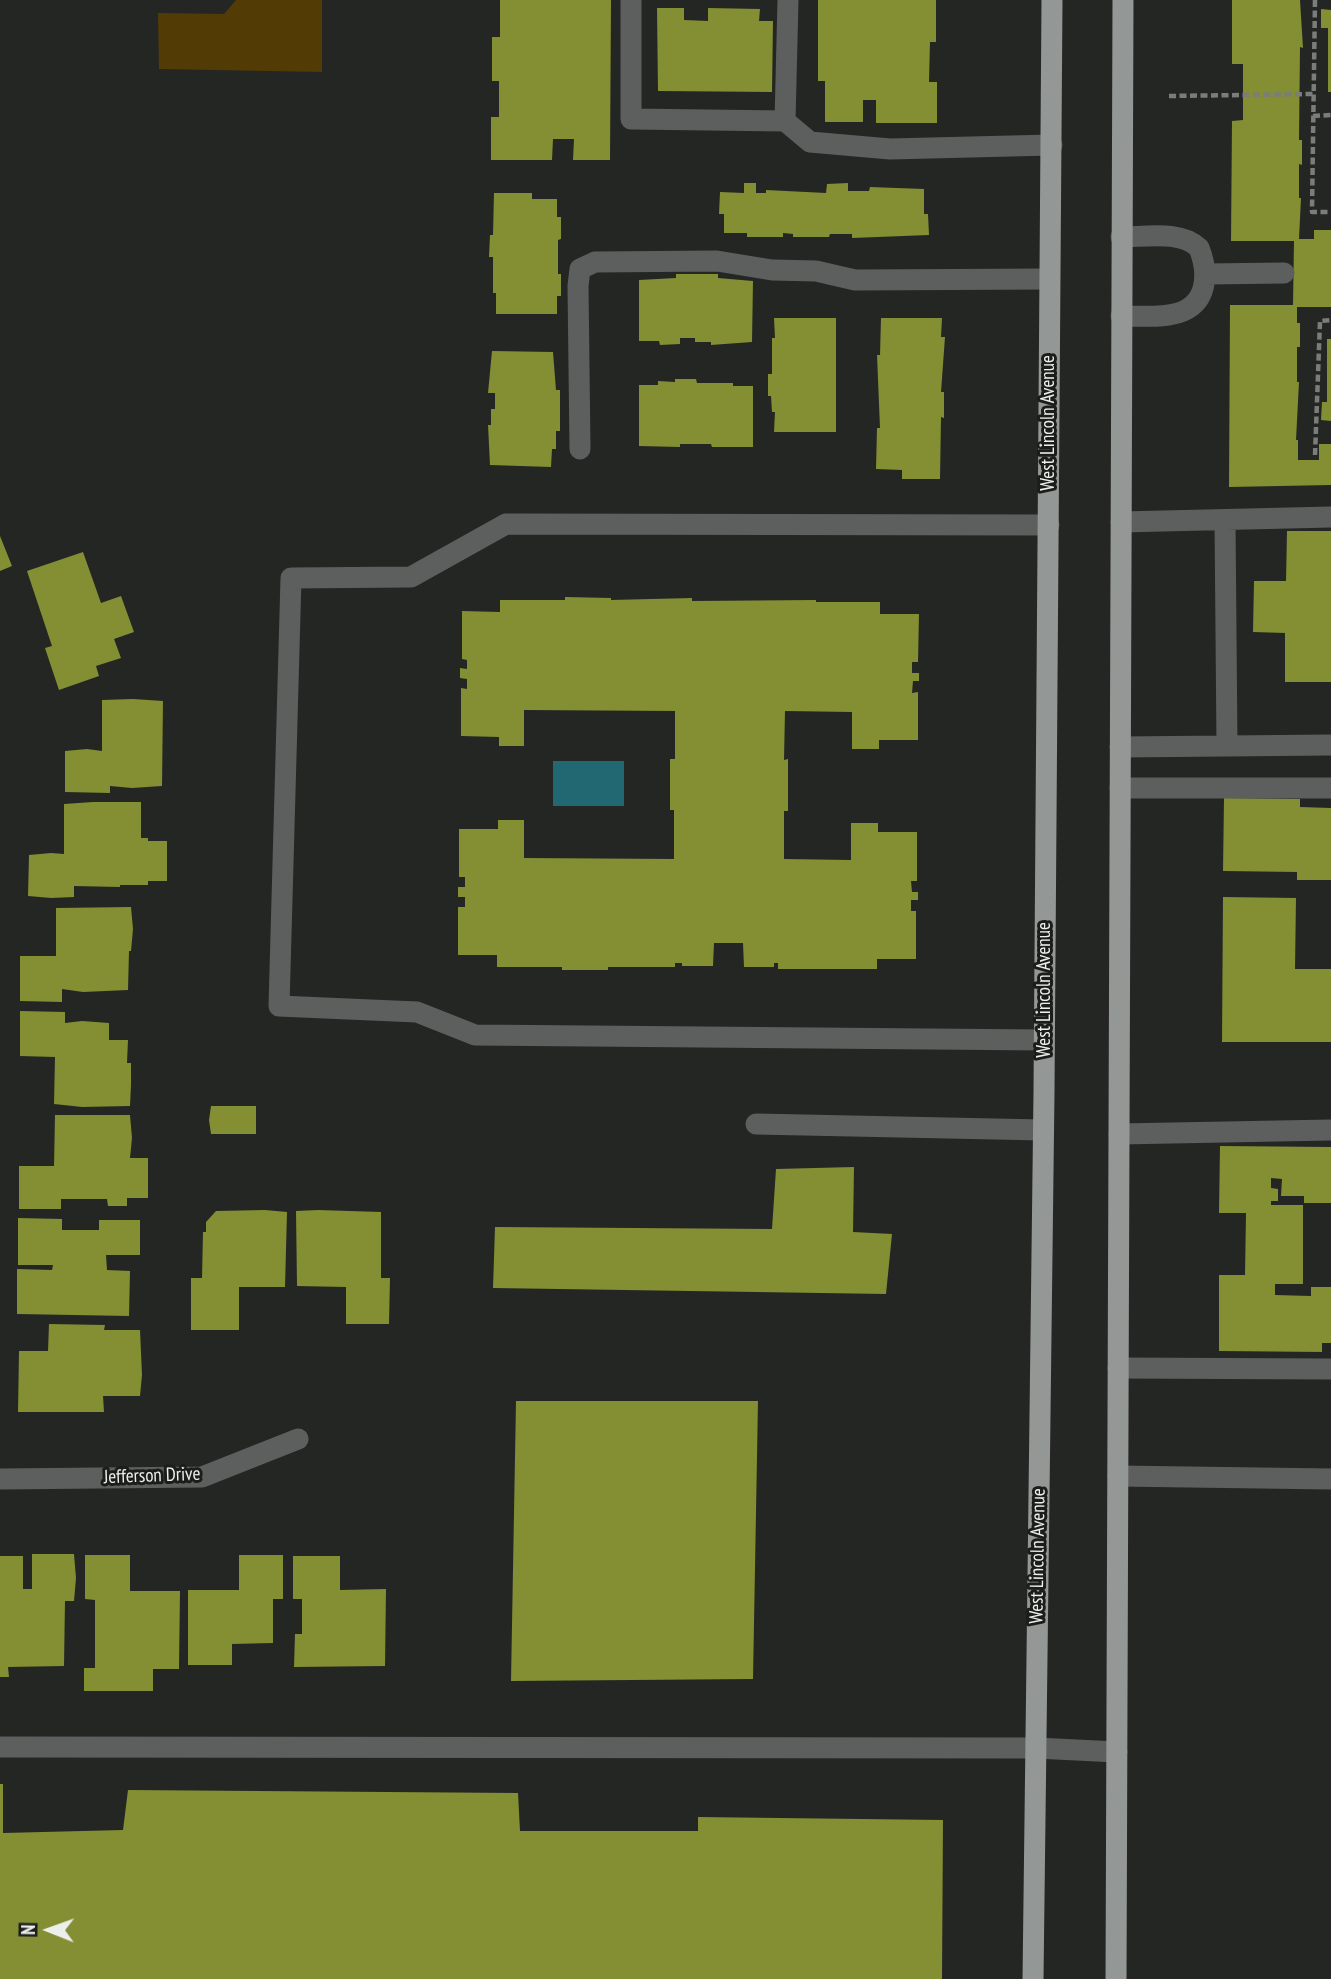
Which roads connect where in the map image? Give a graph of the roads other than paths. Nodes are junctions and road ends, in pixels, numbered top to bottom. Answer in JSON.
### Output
{"nodes":[{"id":1,"x":631,"y":0,"type":"edge"},
{"id":2,"x":788,"y":0,"type":"edge"},
{"id":3,"x":1052,"y":0,"type":"edge"},
{"id":4,"x":1123,"y":0,"type":"edge"},
{"id":5,"x":785,"y":121,"type":"junction"},
{"id":6,"x":1052,"y":145,"type":"junction"},
{"id":7,"x":1121,"y":237,"type":"junction"},
{"id":8,"x":1284,"y":273,"type":"dead end"},
{"id":9,"x":1206,"y":274,"type":"junction"},
{"id":10,"x":1049,"y":279,"type":"junction"},
{"id":11,"x":1121,"y":316,"type":"junction"},
{"id":12,"x":580,"y":449,"type":"dead end"},
{"id":13,"x":1331,"y":517,"type":"edge"},
{"id":14,"x":1225,"y":520,"type":"junction"},
{"id":15,"x":1121,"y":522,"type":"junction"},
{"id":16,"x":1049,"y":525,"type":"junction"},
{"id":17,"x":1331,"y":745,"type":"edge"},
{"id":18,"x":1227,"y":746,"type":"junction"},
{"id":19,"x":1120,"y":747,"type":"junction"},
{"id":20,"x":1120,"y":788,"type":"junction"},
{"id":21,"x":1331,"y":788,"type":"edge"},
{"id":22,"x":1044,"y":1040,"type":"junction"},
{"id":23,"x":756,"y":1124,"type":"dead end"},
{"id":24,"x":1043,"y":1130,"type":"junction"},
{"id":25,"x":1331,"y":1130,"type":"edge"},
{"id":26,"x":1119,"y":1134,"type":"junction"},
{"id":27,"x":1118,"y":1368,"type":"junction"},
{"id":28,"x":1331,"y":1368,"type":"edge"},
{"id":29,"x":298,"y":1439,"type":"dead end"},
{"id":30,"x":1118,"y":1476,"type":"junction"},
{"id":31,"x":0,"y":1479,"type":"edge"},
{"id":32,"x":1331,"y":1479,"type":"edge"},
{"id":33,"x":0,"y":1747,"type":"edge"},
{"id":34,"x":1036,"y":1748,"type":"junction"},
{"id":35,"x":1117,"y":1752,"type":"junction"},
{"id":36,"x":1033,"y":1979,"type":"edge"},
{"id":37,"x":1116,"y":1979,"type":"edge"}],
"edges":[{"from":1,"to":5,"type":"street"},
{"from":2,"to":5,"type":"street"},
{"from":3,"to":6,"type":"main road","name":"West Lincoln Avenue"},
{"from":4,"to":7,"type":"main road"},
{"from":5,"to":6,"type":"street"},
{"from":6,"to":10,"type":"main road","name":"West Lincoln Avenue"},
{"from":7,"to":9,"type":"street"},
{"from":7,"to":11,"type":"main road"},
{"from":8,"to":9,"type":"street"},
{"from":9,"to":11,"type":"street"},
{"from":10,"to":12,"type":"street"},
{"from":10,"to":16,"type":"main road","name":"West Lincoln Avenue"},
{"from":11,"to":15,"type":"main road"},
{"from":13,"to":14,"type":"street"},
{"from":14,"to":15,"type":"street"},
{"from":14,"to":18,"type":"street"},
{"from":15,"to":19,"type":"main road"},
{"from":16,"to":22,"type":"main road","name":"West Lincoln Avenue"},
{"from":16,"to":22,"type":"street"},
{"from":17,"to":18,"type":"street"},
{"from":18,"to":19,"type":"street"},
{"from":19,"to":20,"type":"main road"},
{"from":20,"to":21,"type":"street"},
{"from":20,"to":26,"type":"main road"},
{"from":22,"to":24,"type":"main road","name":"West Lincoln Avenue"},
{"from":23,"to":24,"type":"street"},
{"from":24,"to":34,"type":"main road","name":"West Lincoln Avenue"},
{"from":25,"to":26,"type":"street"},
{"from":26,"to":27,"type":"main road"},
{"from":27,"to":28,"type":"street"},
{"from":27,"to":30,"type":"main road"},
{"from":29,"to":31,"type":"street","name":"Jefferson Drive"},
{"from":30,"to":32,"type":"street"},
{"from":30,"to":35,"type":"main road"},
{"from":33,"to":34,"type":"street"},
{"from":34,"to":35,"type":"street"},
{"from":34,"to":36,"type":"main road","name":"West Lincoln Avenue"},
{"from":35,"to":37,"type":"main road"}]}
